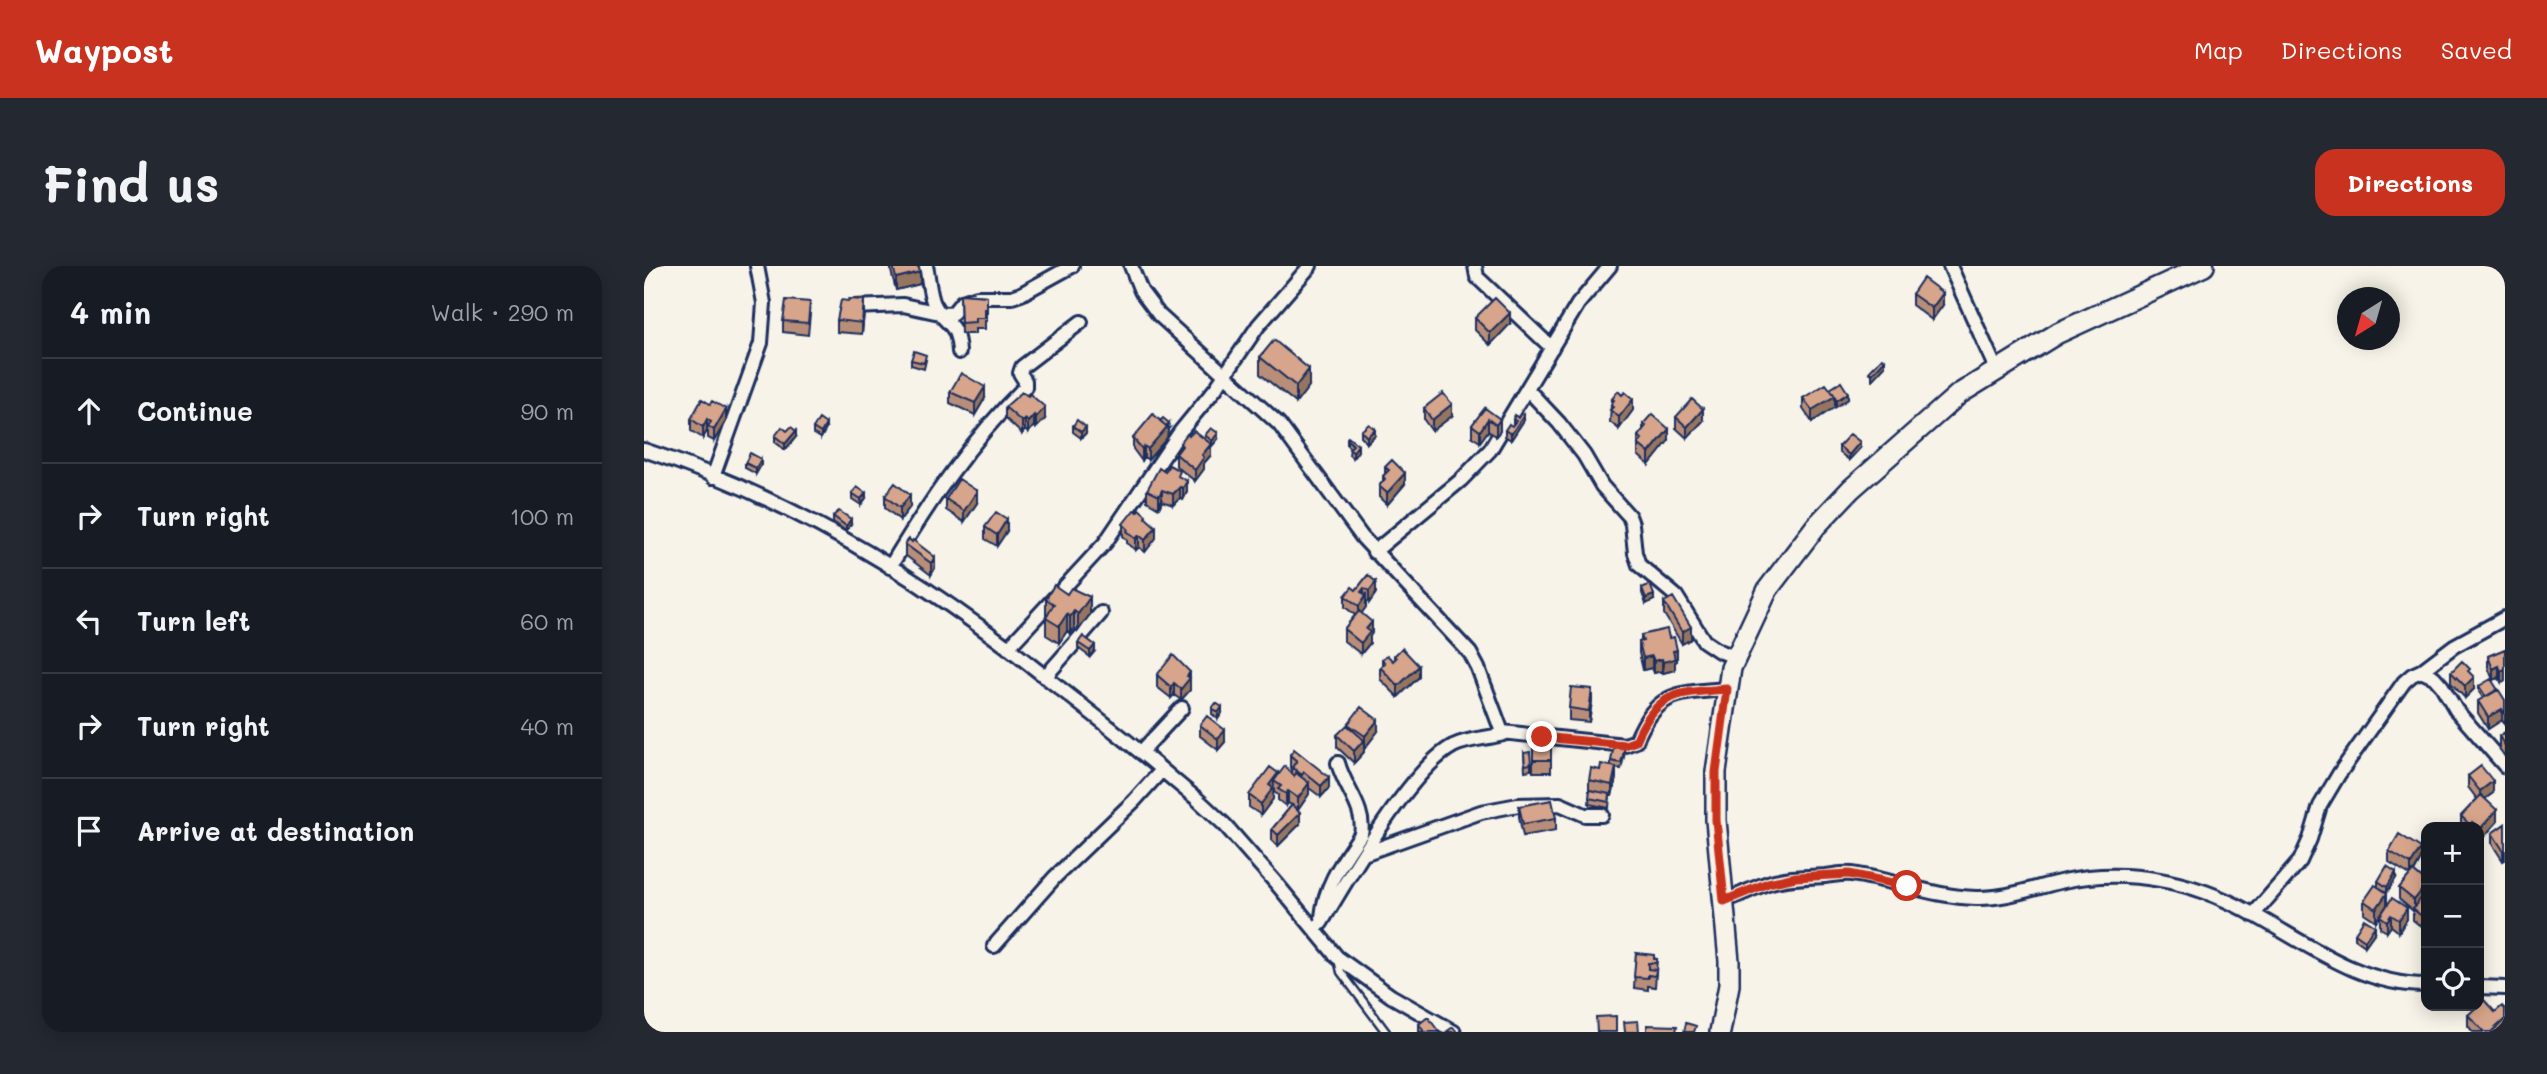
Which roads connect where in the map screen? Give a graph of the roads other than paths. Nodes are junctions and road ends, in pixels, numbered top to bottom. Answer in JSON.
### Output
{"nodes":[{"id":1,"x":757,"y":266,"type":"edge"},
{"id":2,"x":926,"y":266,"type":"edge"},
{"id":3,"x":1072,"y":266,"type":"edge"},
{"id":4,"x":1131,"y":266,"type":"edge"},
{"id":5,"x":1310,"y":266,"type":"edge"},
{"id":6,"x":1475,"y":266,"type":"edge"},
{"id":7,"x":1610,"y":266,"type":"edge"},
{"id":8,"x":1950,"y":266,"type":"edge"},
{"id":9,"x":2204,"y":266,"type":"edge"},
{"id":10,"x":853,"y":307,"type":"edge"},
{"id":11,"x":940,"y":313,"type":"junction"},
{"id":12,"x":1081,"y":321,"type":"dead end"},
{"id":13,"x":1552,"y":348,"type":"junction"},
{"id":14,"x":959,"y":352,"type":"dead end"},
{"id":15,"x":1996,"y":369,"type":"junction"},
{"id":16,"x":1224,"y":375,"type":"junction"},
{"id":17,"x":1527,"y":389,"type":"junction"},
{"id":18,"x":644,"y":450,"type":"edge"},
{"id":19,"x":713,"y":477,"type":"junction"},
{"id":20,"x":1374,"y":552,"type":"junction"},
{"id":21,"x":890,"y":567,"type":"junction"},
{"id":22,"x":1101,"y":613,"type":"dead end"},
{"id":23,"x":2505,"y":618,"type":"edge"},
{"id":24,"x":1008,"y":648,"type":"junction"},
{"id":25,"x":1735,"y":657,"type":"junction"},
{"id":26,"x":2421,"y":671,"type":"junction"},
{"id":27,"x":1045,"y":677,"type":"junction"},
{"id":28,"x":1727,"y":689,"type":"junction"},
{"id":29,"x":1182,"y":708,"type":"dead end"},
{"id":30,"x":1506,"y":733,"type":"junction"},
{"id":31,"x":1141,"y":752,"type":"junction"},
{"id":32,"x":1338,"y":763,"type":"dead end"},
{"id":33,"x":2505,"y":766,"type":"edge"},
{"id":34,"x":1163,"y":770,"type":"junction"},
{"id":35,"x":1602,"y":815,"type":"dead end"},
{"id":36,"x":1366,"y":853,"type":"junction"},
{"id":37,"x":1724,"y":901,"type":"junction"},
{"id":38,"x":2253,"y":915,"type":"junction"},
{"id":39,"x":1321,"y":923,"type":"junction"},
{"id":40,"x":1320,"y":938,"type":"junction"},
{"id":41,"x":994,"y":946,"type":"dead end"},
{"id":42,"x":1337,"y":957,"type":"junction"},
{"id":43,"x":2421,"y":985,"type":"edge"},
{"id":44,"x":2484,"y":987,"type":"edge"},
{"id":45,"x":2505,"y":988,"type":"edge"},
{"id":46,"x":1386,"y":1032,"type":"edge"},
{"id":47,"x":1454,"y":1032,"type":"edge"},
{"id":48,"x":1720,"y":1032,"type":"edge"}],
"edges":[{"from":1,"to":19,"type":"street"},
{"from":2,"to":11,"type":"street"},
{"from":3,"to":11,"type":"street"},
{"from":4,"to":16,"type":"street"},
{"from":5,"to":16,"type":"street"},
{"from":6,"to":13,"type":"street"},
{"from":7,"to":13,"type":"street"},
{"from":8,"to":15,"type":"street"},
{"from":9,"to":15,"type":"street"},
{"from":10,"to":11,"type":"street"},
{"from":11,"to":14,"type":"street"},
{"from":12,"to":21,"type":"street"},
{"from":13,"to":17,"type":"street"},
{"from":15,"to":25,"type":"street"},
{"from":16,"to":20,"type":"street"},
{"from":16,"to":24,"type":"street"},
{"from":17,"to":20,"type":"street"},
{"from":17,"to":25,"type":"street"},
{"from":18,"to":19,"type":"street"},
{"from":19,"to":21,"type":"street"},
{"from":20,"to":30,"type":"street"},
{"from":21,"to":24,"type":"street"},
{"from":22,"to":27,"type":"street"},
{"from":23,"to":26,"type":"street"},
{"from":24,"to":27,"type":"street"},
{"from":25,"to":28,"type":"street"},
{"from":26,"to":33,"type":"street"},
{"from":26,"to":38,"type":"street"},
{"from":27,"to":31,"type":"street"},
{"from":28,"to":30,"type":"street"},
{"from":28,"to":37,"type":"street"},
{"from":29,"to":31,"type":"street"},
{"from":30,"to":36,"type":"street"},
{"from":31,"to":34,"type":"street"},
{"from":32,"to":39,"type":"street"},
{"from":34,"to":40,"type":"street"},
{"from":34,"to":41,"type":"street"},
{"from":35,"to":36,"type":"street"},
{"from":36,"to":39,"type":"street"},
{"from":37,"to":38,"type":"street"},
{"from":37,"to":48,"type":"street"},
{"from":38,"to":43,"type":"street"},
{"from":39,"to":40,"type":"street"},
{"from":40,"to":42,"type":"street"},
{"from":42,"to":46,"type":"lane"},
{"from":42,"to":47,"type":"street"},
{"from":44,"to":45,"type":"street"}]}
